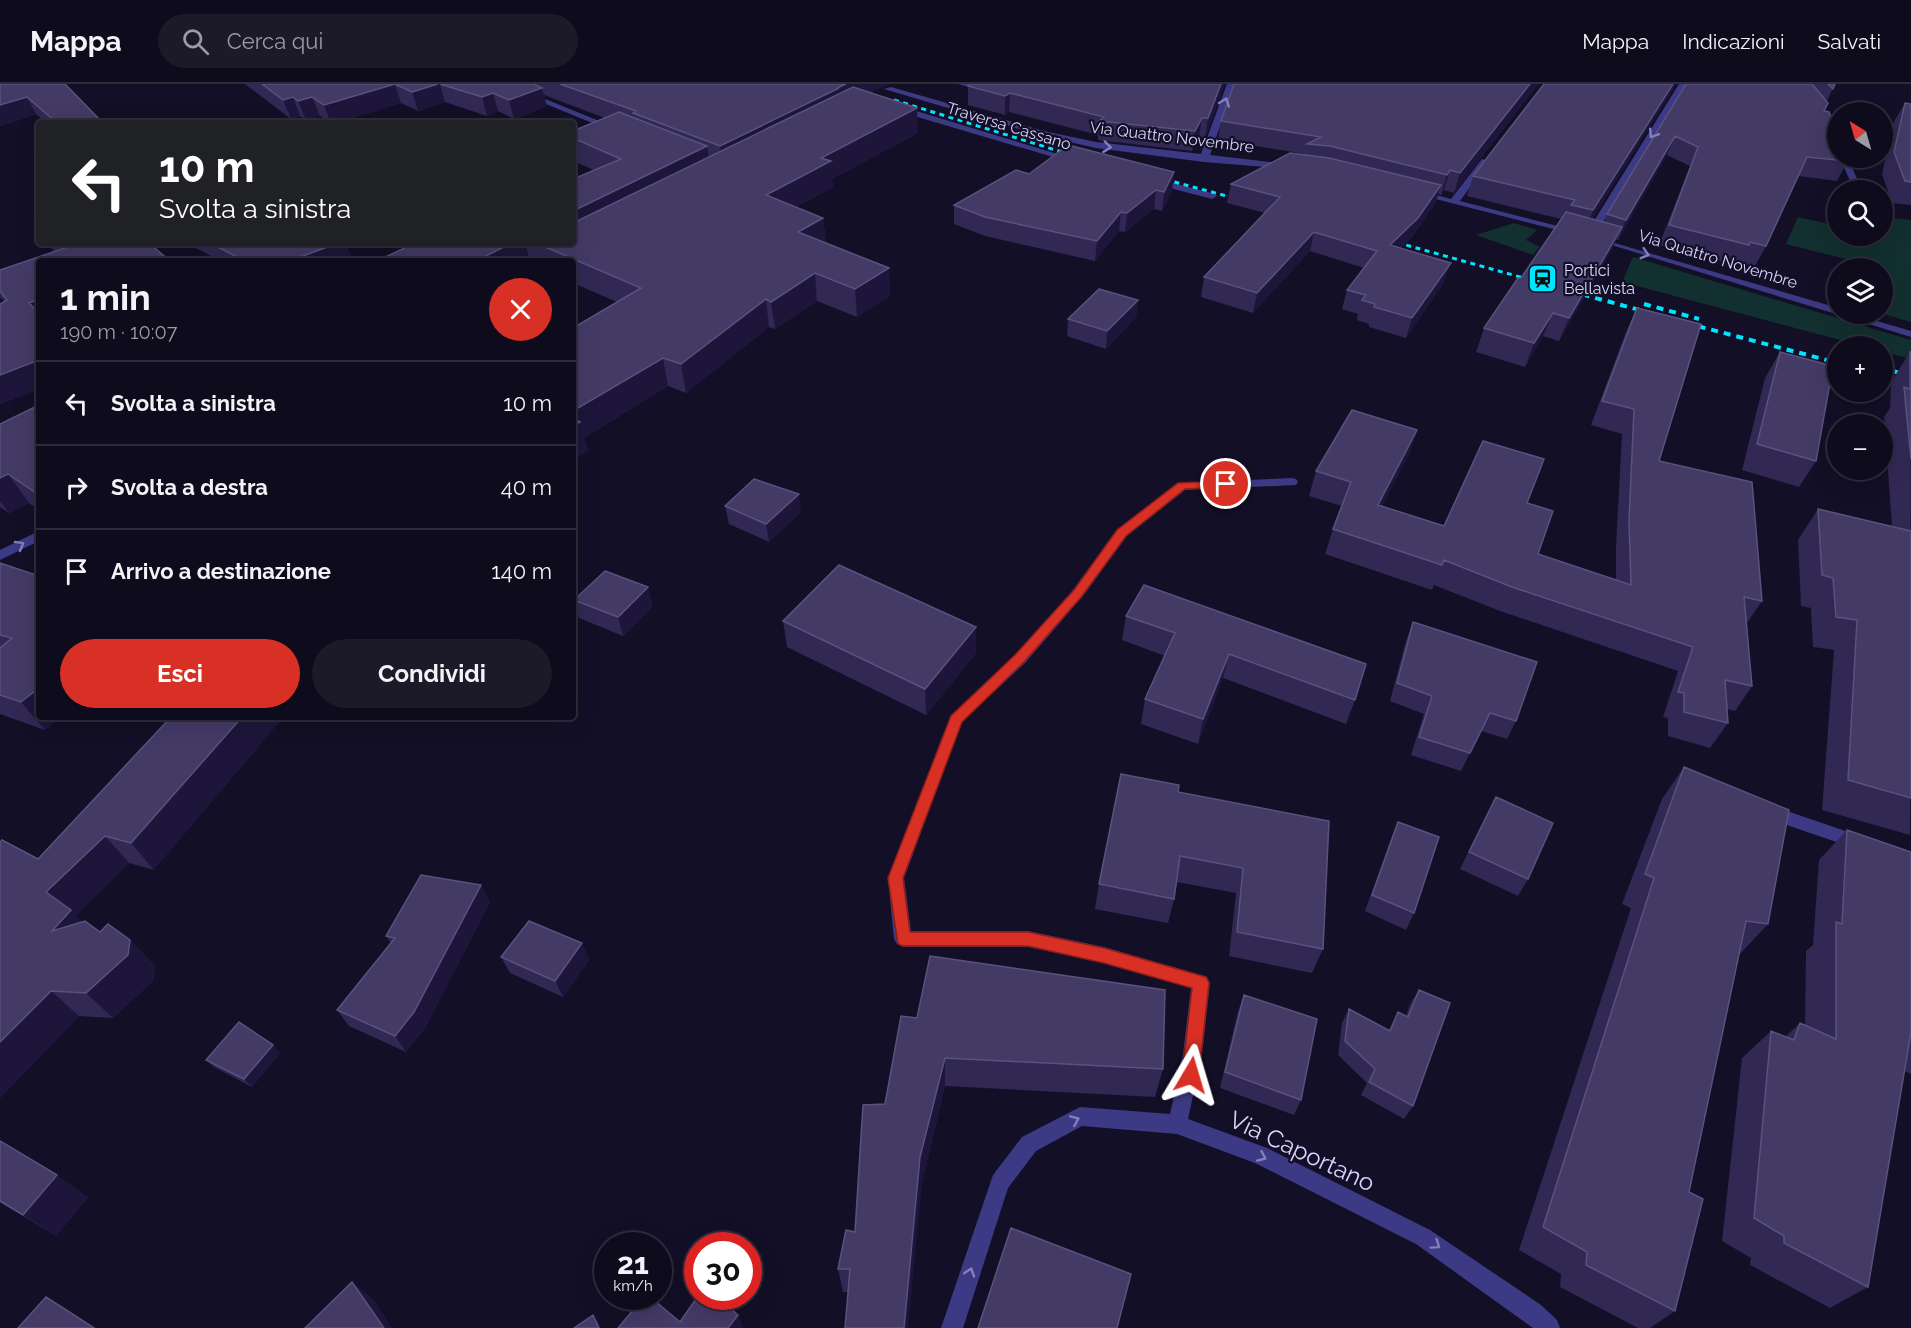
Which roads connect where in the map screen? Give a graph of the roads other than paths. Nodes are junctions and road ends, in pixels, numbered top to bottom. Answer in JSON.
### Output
{"nodes":[{"id":1,"x":501,"y":84,"type":"edge"},
{"id":2,"x":898,"y":84,"type":"edge"},
{"id":3,"x":962,"y":84,"type":"edge"},
{"id":4,"x":1231,"y":84,"type":"edge"},
{"id":5,"x":1683,"y":84,"type":"edge"},
{"id":6,"x":888,"y":89,"type":"junction"},
{"id":7,"x":995,"y":91,"type":"edge"},
{"id":8,"x":879,"y":94,"type":"edge"},
{"id":9,"x":891,"y":106,"type":"edge"},
{"id":10,"x":628,"y":134,"type":"edge"},
{"id":11,"x":1489,"y":156,"type":"edge"},
{"id":12,"x":1204,"y":159,"type":"junction"},
{"id":13,"x":1080,"y":162,"type":"edge"},
{"id":14,"x":1303,"y":169,"type":"edge"},
{"id":15,"x":1146,"y":179,"type":"edge"},
{"id":16,"x":1411,"y":191,"type":"edge"},
{"id":17,"x":1212,"y":196,"type":"dead end"},
{"id":18,"x":1454,"y":202,"type":"junction"},
{"id":19,"x":1589,"y":237,"type":"junction"},
{"id":20,"x":1827,"y":309,"type":"edge"},
{"id":21,"x":1877,"y":324,"type":"edge"},
{"id":22,"x":1911,"y":334,"type":"edge"},
{"id":23,"x":1292,"y":482,"type":"dead end"},
{"id":24,"x":36,"y":537,"type":"edge"},
{"id":25,"x":0,"y":556,"type":"edge"},
{"id":26,"x":1784,"y":817,"type":"edge"},
{"id":27,"x":1879,"y":849,"type":"edge"},
{"id":28,"x":1177,"y":1124,"type":"junction"},
{"id":29,"x":952,"y":1328,"type":"edge"},
{"id":30,"x":1549,"y":1328,"type":"edge"}],
"edges":[{"from":1,"to":10,"type":"street"},
{"from":2,"to":6,"type":"street"},
{"from":3,"to":7,"type":"street"},
{"from":12,"to":4,"type":"street","one_way":true},
{"from":5,"to":19,"type":"street","one_way":true},
{"from":6,"to":8,"type":"street"},
{"from":6,"to":12,"type":"street","name":"Via Quattro Novembre","one_way":true},
{"from":9,"to":13,"type":"street","name":"Traversa Cassano"},
{"from":11,"to":18,"type":"street"},
{"from":12,"to":14,"type":"street","name":"Via Quattro Novembre"},
{"from":15,"to":17,"type":"street"},
{"from":16,"to":18,"type":"street"},
{"from":18,"to":19,"type":"street","name":"Via Quattro Novembre"},
{"from":19,"to":20,"type":"street","name":"Via Quattro Novembre","one_way":true},
{"from":21,"to":22,"type":"street"},
{"from":23,"to":28,"type":"street"},
{"from":25,"to":24,"type":"street","one_way":true},
{"from":26,"to":27,"type":"street"},
{"from":29,"to":28,"type":"street","name":"Via Caportano","one_way":true},
{"from":28,"to":30,"type":"street","name":"Via Caportano","one_way":true}]}
